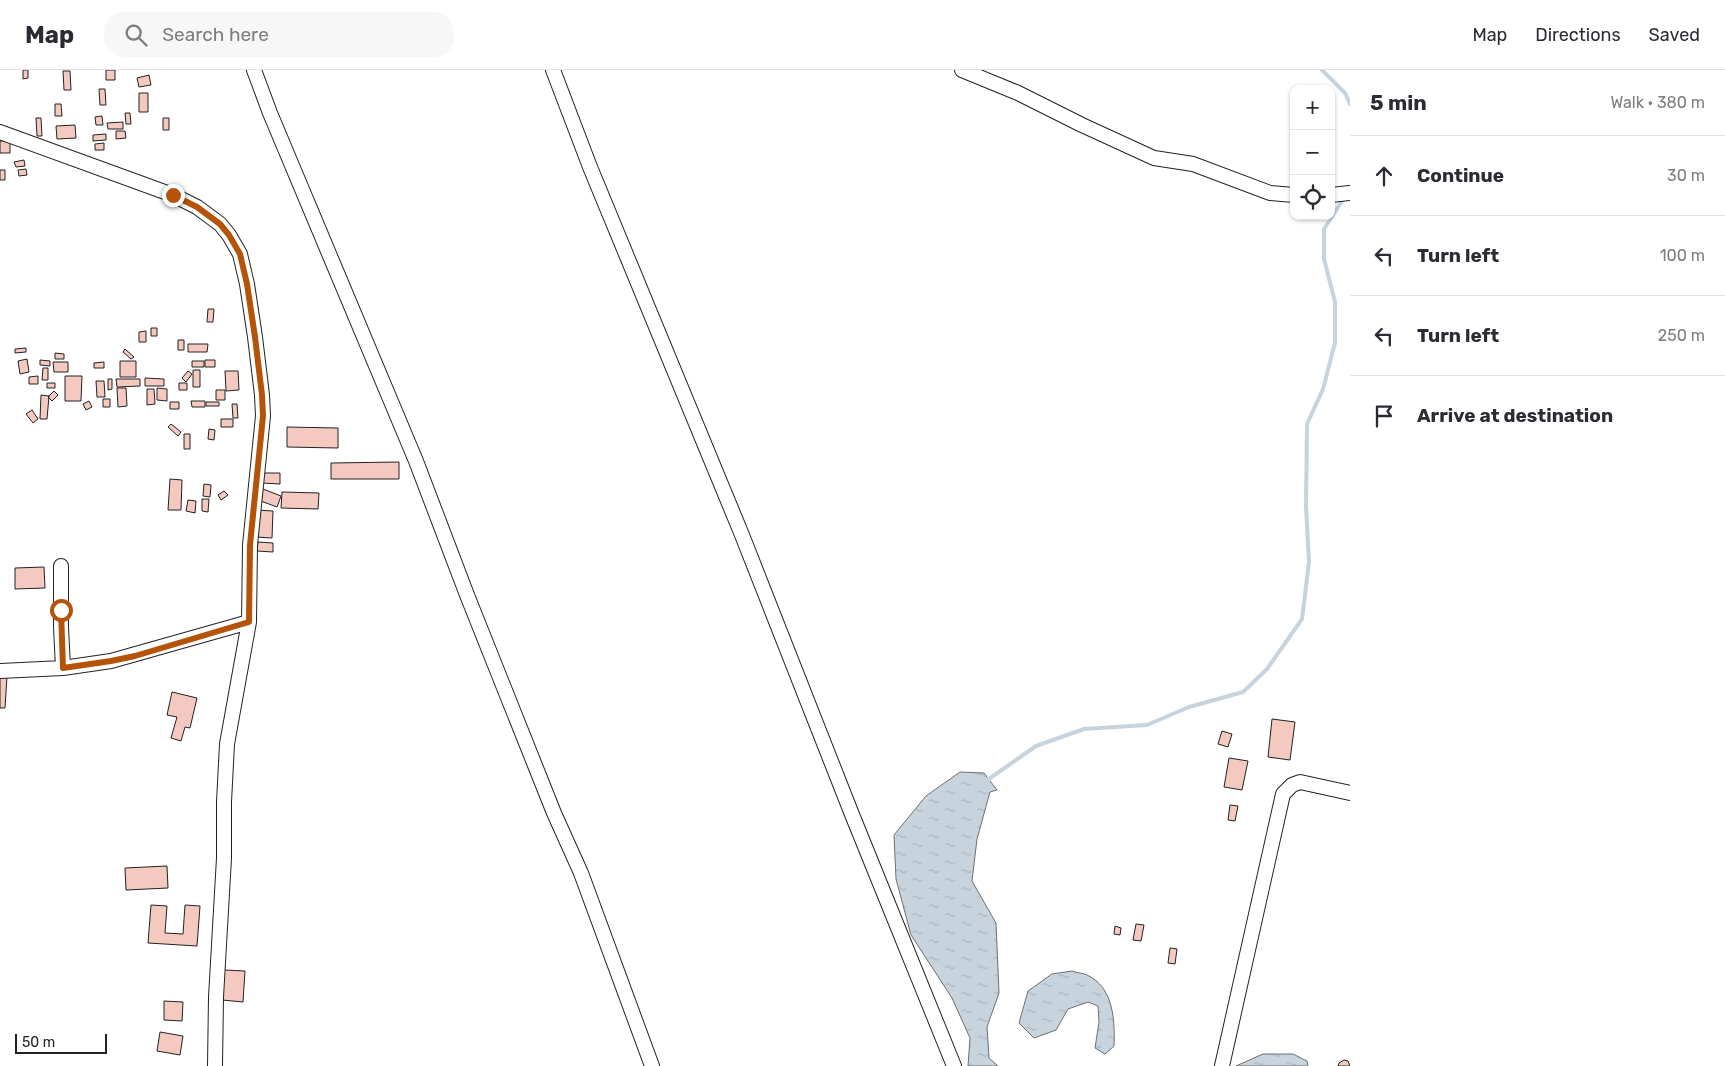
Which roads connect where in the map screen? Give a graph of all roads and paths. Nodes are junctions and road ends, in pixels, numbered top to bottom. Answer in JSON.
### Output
{"nodes":[{"id":1,"x":254,"y":70,"type":"edge"},
{"id":2,"x":553,"y":70,"type":"edge"},
{"id":3,"x":962,"y":70,"type":"edge"},
{"id":4,"x":0,"y":132,"type":"edge"},
{"id":5,"x":1350,"y":193,"type":"edge"},
{"id":6,"x":1290,"y":195,"type":"edge"},
{"id":7,"x":1335,"y":195,"type":"edge"},
{"id":8,"x":61,"y":566,"type":"dead end"},
{"id":9,"x":249,"y":622,"type":"junction"},
{"id":10,"x":63,"y":668,"type":"junction"},
{"id":11,"x":0,"y":671,"type":"edge"},
{"id":12,"x":1350,"y":793,"type":"edge"},
{"id":13,"x":215,"y":1066,"type":"edge"},
{"id":14,"x":652,"y":1066,"type":"edge"},
{"id":15,"x":954,"y":1066,"type":"edge"},
{"id":16,"x":1222,"y":1066,"type":"edge"}],
"edges":[{"from":1,"to":14,"type":"street"},
{"from":2,"to":15,"type":"street"},
{"from":3,"to":6,"type":"street"},
{"from":4,"to":9,"type":"street"},
{"from":5,"to":7,"type":"street"},
{"from":8,"to":10,"type":"street"},
{"from":9,"to":10,"type":"street"},
{"from":9,"to":13,"type":"street"},
{"from":10,"to":11,"type":"street"},
{"from":12,"to":16,"type":"street"}]}
